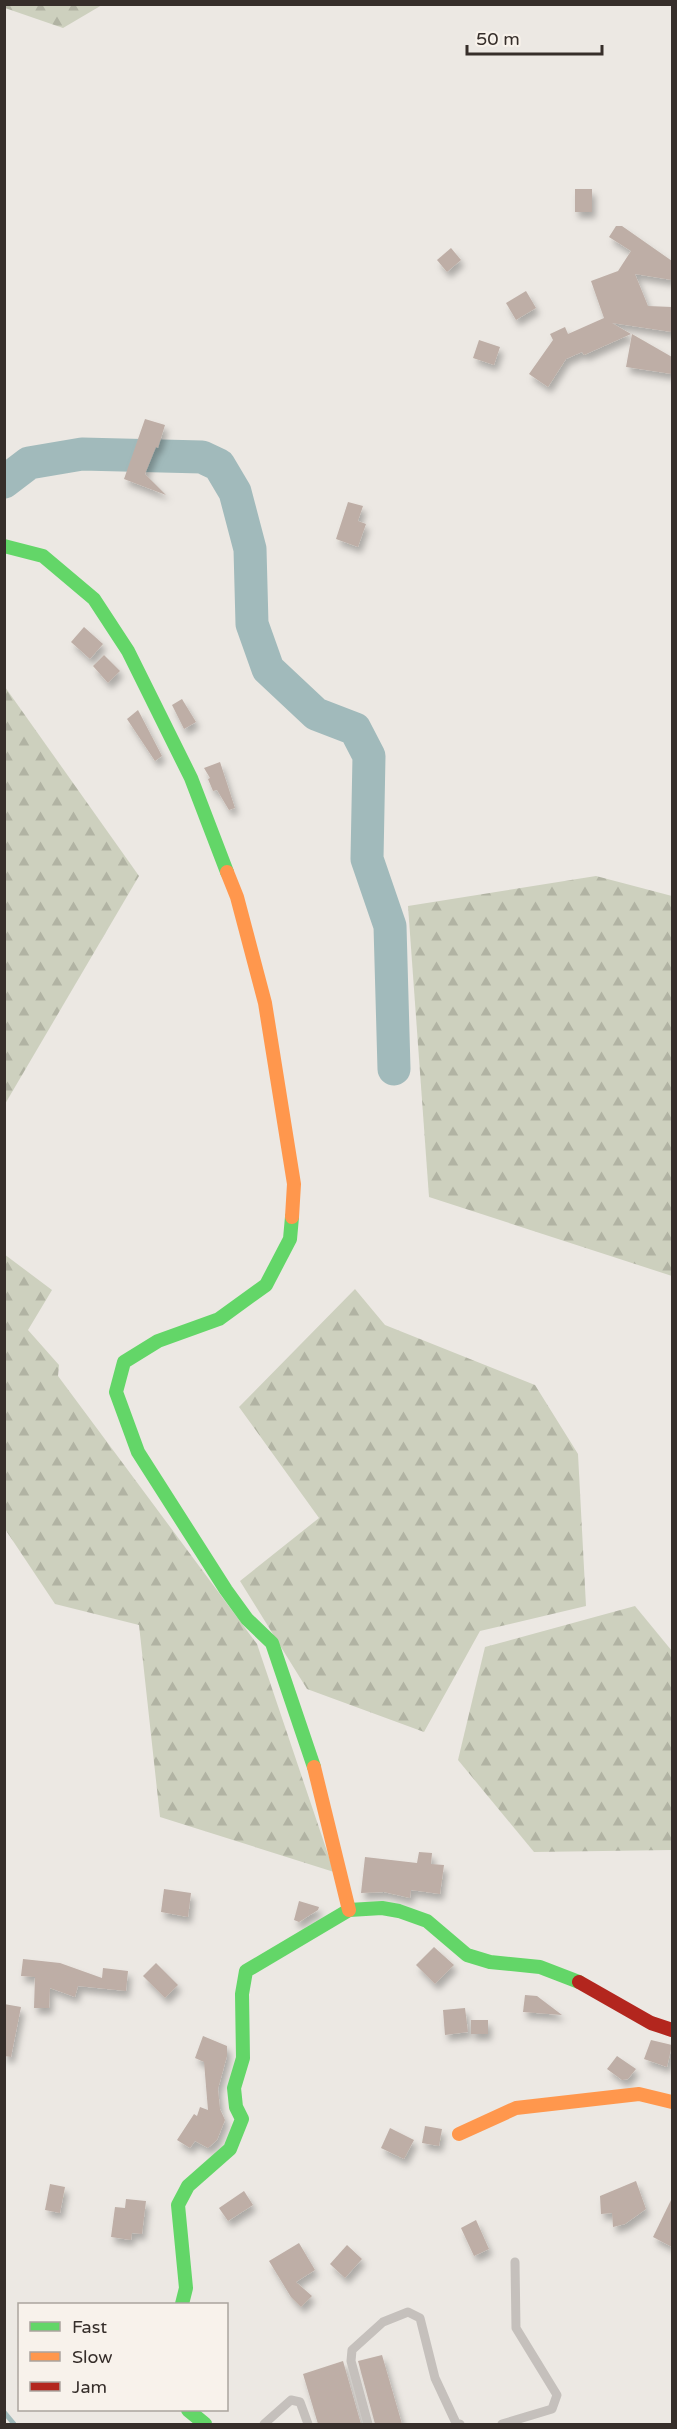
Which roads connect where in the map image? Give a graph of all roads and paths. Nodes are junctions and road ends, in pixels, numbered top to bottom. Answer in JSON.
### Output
{"nodes":[{"id":1,"x":4,"y":546,"type":"edge"},
{"id":2,"x":349,"y":1910,"type":"junction"},
{"id":3,"x":672,"y":2030,"type":"edge"},
{"id":4,"x":672,"y":2102,"type":"edge"},
{"id":5,"x":459,"y":2134,"type":"dead end"},
{"id":6,"x":515,"y":2262,"type":"dead end"},
{"id":7,"x":182,"y":2303,"type":"edge"},
{"id":8,"x":190,"y":2411,"type":"edge"},
{"id":9,"x":205,"y":2424,"type":"edge"},
{"id":10,"x":264,"y":2424,"type":"edge"},
{"id":11,"x":308,"y":2424,"type":"edge"},
{"id":12,"x":368,"y":2424,"type":"edge"},
{"id":13,"x":460,"y":2424,"type":"edge"},
{"id":14,"x":502,"y":2424,"type":"edge"}],
"edges":[{"from":1,"to":2,"type":"street"},
{"from":2,"to":3,"type":"street"},
{"from":2,"to":7,"type":"street"},
{"from":4,"to":5,"type":"street"},
{"from":6,"to":14,"type":"lane"},
{"from":8,"to":9,"type":"street"},
{"from":10,"to":11,"type":"lane"},
{"from":12,"to":13,"type":"lane"}]}
